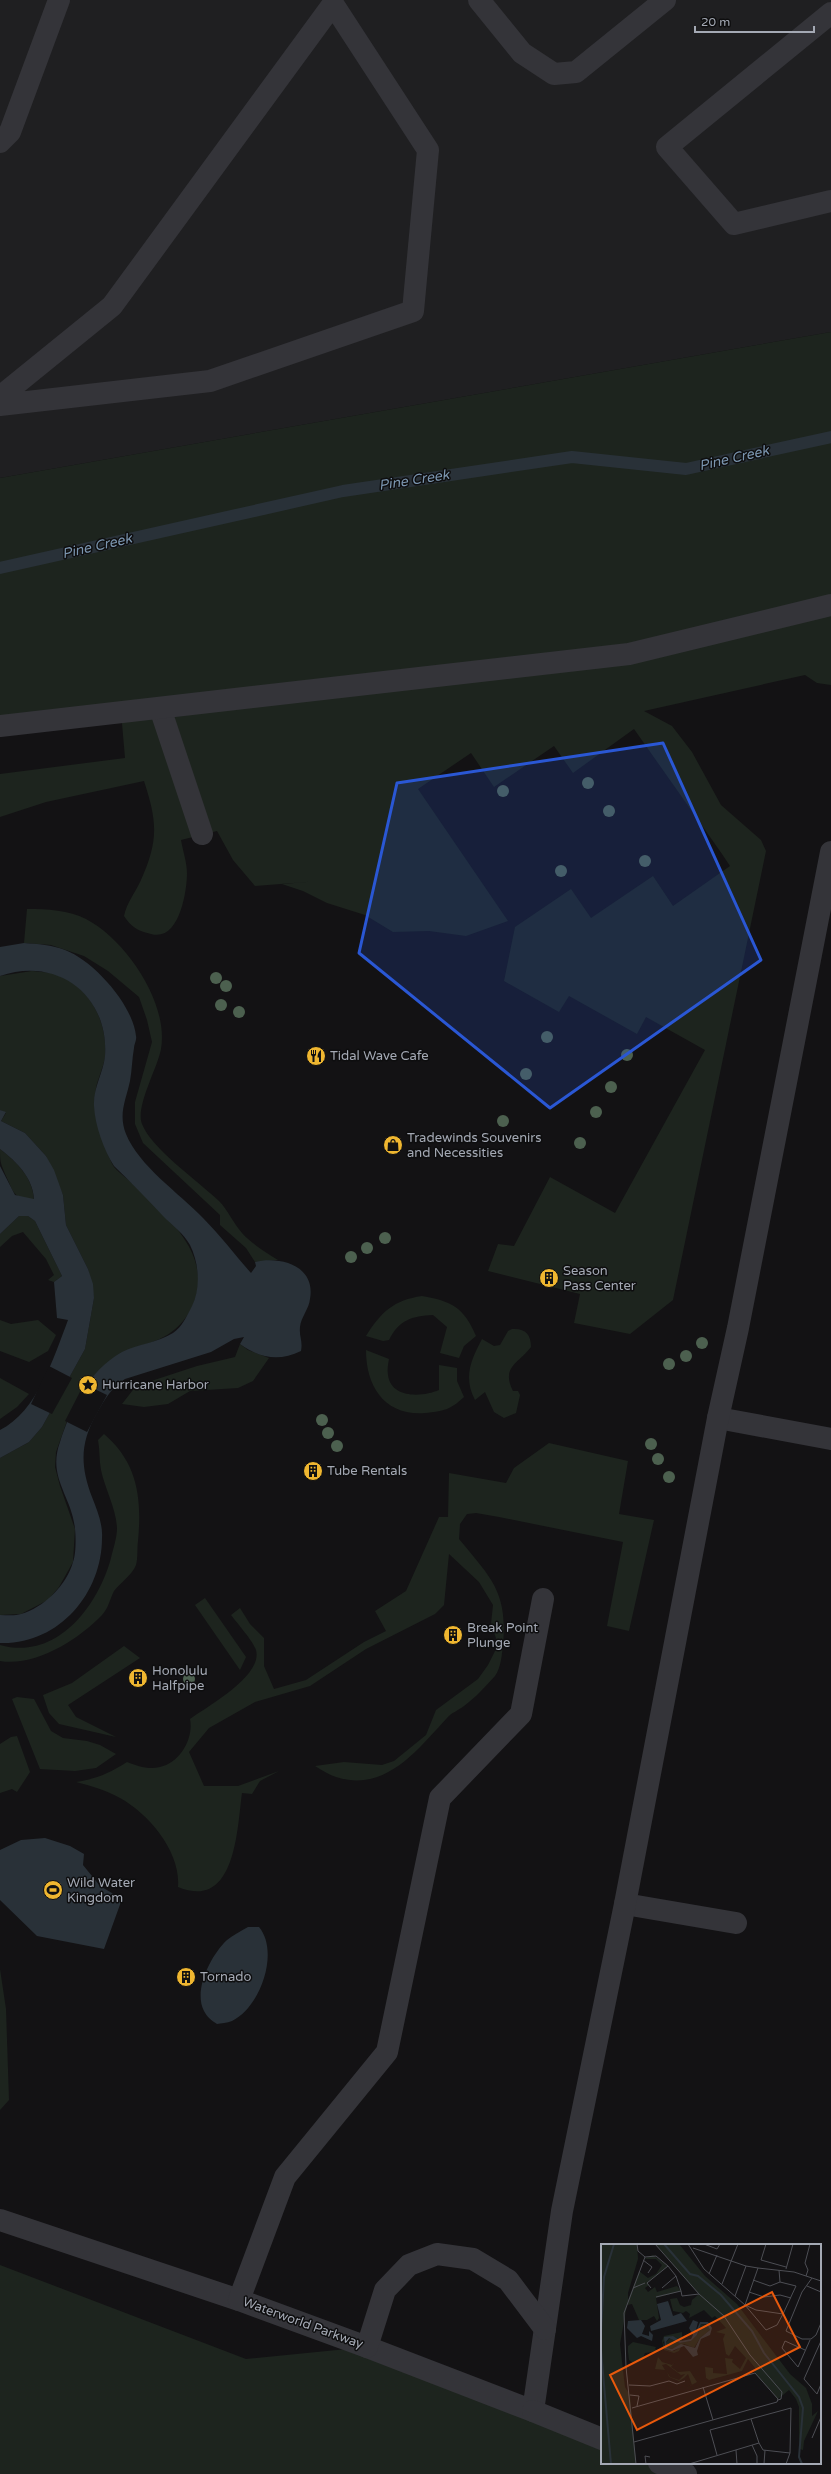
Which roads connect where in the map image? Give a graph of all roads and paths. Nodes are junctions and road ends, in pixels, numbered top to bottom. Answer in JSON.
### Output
{"nodes":[{"id":1,"x":59,"y":0,"type":"edge"},
{"id":2,"x":478,"y":0,"type":"edge"},
{"id":3,"x":665,"y":0,"type":"edge"},
{"id":4,"x":332,"y":2,"type":"edge"},
{"id":5,"x":831,"y":13,"type":"edge"},
{"id":6,"x":0,"y":142,"type":"edge"},
{"id":7,"x":831,"y":201,"type":"edge"},
{"id":8,"x":0,"y":397,"type":"edge"},
{"id":9,"x":0,"y":405,"type":"edge"},
{"id":10,"x":831,"y":605,"type":"edge"},
{"id":11,"x":160,"y":708,"type":"junction"},
{"id":12,"x":0,"y":726,"type":"edge"},
{"id":13,"x":202,"y":834,"type":"dead end"},
{"id":14,"x":831,"y":852,"type":"edge"},
{"id":15,"x":718,"y":1418,"type":"junction"},
{"id":16,"x":831,"y":1439,"type":"edge"},
{"id":17,"x":543,"y":1599,"type":"dead end"},
{"id":18,"x":625,"y":1904,"type":"junction"},
{"id":19,"x":736,"y":1923,"type":"dead end"},
{"id":20,"x":0,"y":2220,"type":"edge"},
{"id":21,"x":239,"y":2300,"type":"junction"},
{"id":22,"x":546,"y":2329,"type":"junction"},
{"id":23,"x":367,"y":2346,"type":"junction"},
{"id":24,"x":533,"y":2411,"type":"junction"},
{"id":25,"x":601,"y":2439,"type":"edge"},
{"id":26,"x":661,"y":2464,"type":"edge"},
{"id":27,"x":683,"y":2464,"type":"edge"},
{"id":28,"x":686,"y":2474,"type":"edge"},
{"id":29,"x":694,"y":2474,"type":"edge"}],
"edges":[{"from":1,"to":6,"type":"street"},
{"from":2,"to":3,"type":"street"},
{"from":4,"to":8,"type":"street"},
{"from":4,"to":9,"type":"street"},
{"from":5,"to":7,"type":"street"},
{"from":10,"to":11,"type":"street"},
{"from":11,"to":12,"type":"street"},
{"from":11,"to":13,"type":"street"},
{"from":14,"to":15,"type":"street"},
{"from":15,"to":16,"type":"street"},
{"from":15,"to":18,"type":"street"},
{"from":17,"to":21,"type":"street"},
{"from":18,"to":19,"type":"street"},
{"from":18,"to":22,"type":"street"},
{"from":20,"to":21,"type":"street","name":"Waterworld Parkway"},
{"from":21,"to":23,"type":"street","name":"Waterworld Parkway"},
{"from":22,"to":23,"type":"street"},
{"from":22,"to":24,"type":"street"},
{"from":23,"to":24,"type":"street","name":"Waterworld Parkway"},
{"from":24,"to":25,"type":"street","name":"Waterworld Parkway"},
{"from":26,"to":28,"type":"street"},
{"from":27,"to":29,"type":"street"}]}
